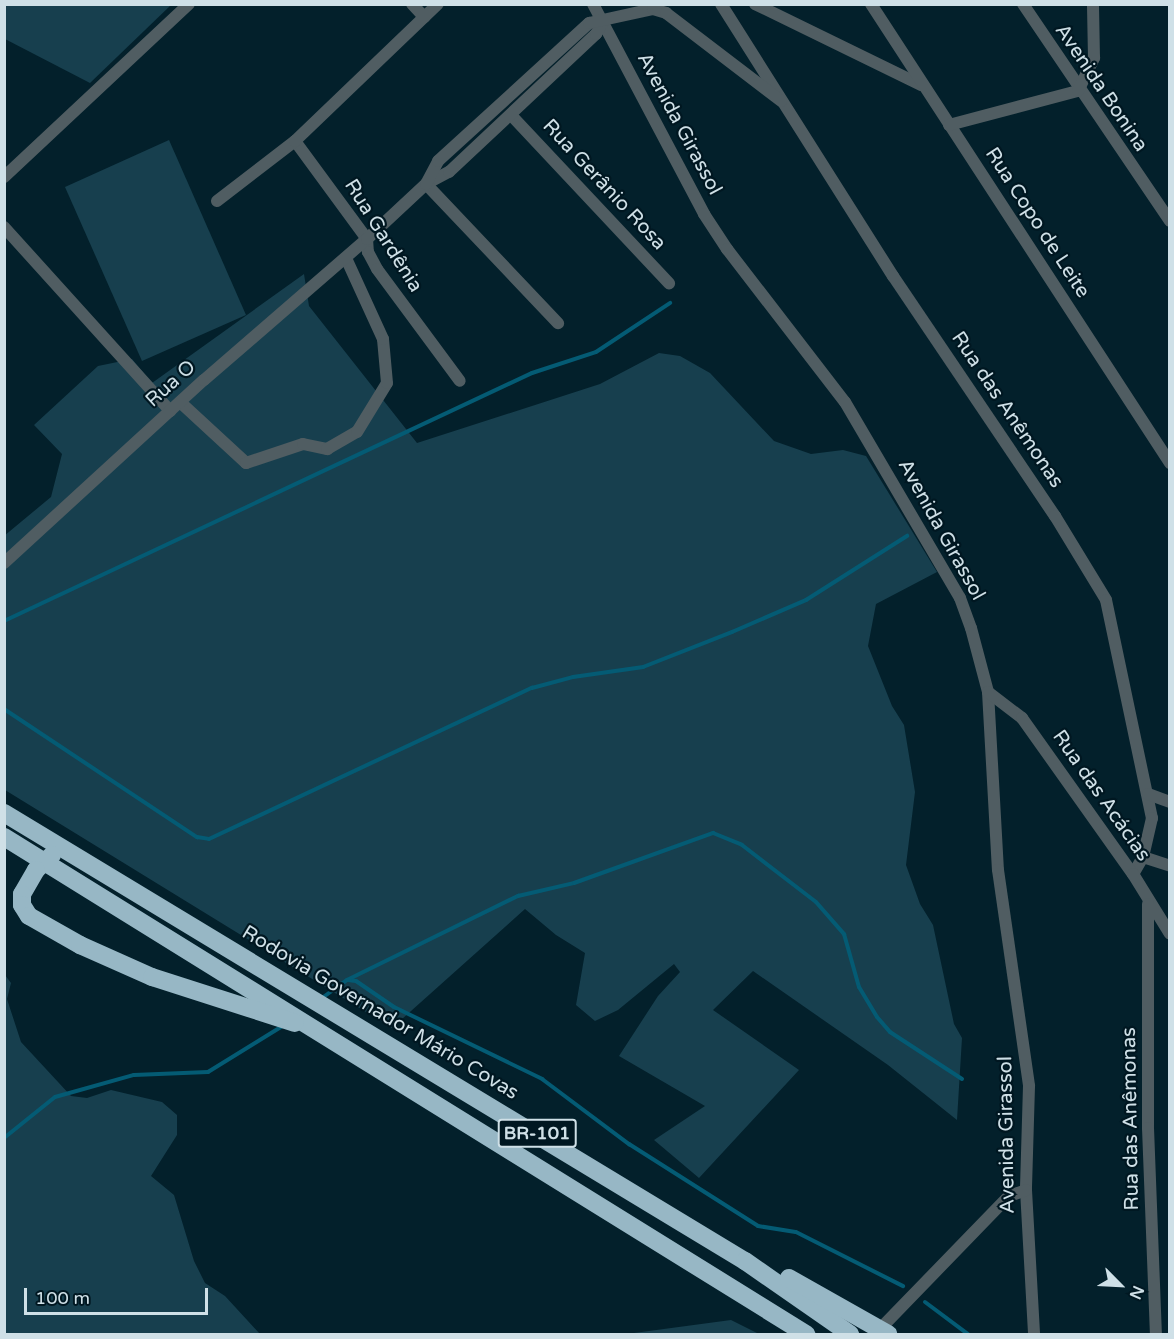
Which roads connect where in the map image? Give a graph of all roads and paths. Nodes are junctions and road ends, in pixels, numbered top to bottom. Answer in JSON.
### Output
{"nodes":[{"id":1,"x":189,"y":4,"type":"edge"},
{"id":2,"x":412,"y":4,"type":"edge"},
{"id":3,"x":438,"y":4,"type":"edge"},
{"id":4,"x":593,"y":4,"type":"edge"},
{"id":5,"x":721,"y":4,"type":"edge"},
{"id":6,"x":755,"y":4,"type":"edge"},
{"id":7,"x":871,"y":4,"type":"edge"},
{"id":8,"x":1023,"y":4,"type":"edge"},
{"id":9,"x":1093,"y":4,"type":"edge"},
{"id":10,"x":424,"y":16,"type":"junction"},
{"id":11,"x":603,"y":22,"type":"junction"},
{"id":12,"x":921,"y":85,"type":"junction"},
{"id":13,"x":1078,"y":91,"type":"junction"},
{"id":14,"x":781,"y":101,"type":"junction"},
{"id":15,"x":511,"y":115,"type":"junction"},
{"id":16,"x":949,"y":125,"type":"junction"},
{"id":17,"x":295,"y":141,"type":"junction"},
{"id":18,"x":4,"y":177,"type":"edge"},
{"id":19,"x":426,"y":184,"type":"junction"},
{"id":20,"x":217,"y":201,"type":"dead end"},
{"id":21,"x":1170,"y":221,"type":"edge"},
{"id":22,"x":4,"y":226,"type":"edge"},
{"id":23,"x":367,"y":239,"type":"junction"},
{"id":24,"x":346,"y":258,"type":"junction"},
{"id":25,"x":669,"y":283,"type":"dead end"},
{"id":26,"x":558,"y":323,"type":"dead end"},
{"id":27,"x":460,"y":381,"type":"dead end"},
{"id":28,"x":175,"y":406,"type":"junction"},
{"id":29,"x":1170,"y":463,"type":"edge"},
{"id":30,"x":4,"y":563,"type":"edge"},
{"id":31,"x":988,"y":692,"type":"junction"},
{"id":32,"x":1148,"y":794,"type":"junction"},
{"id":33,"x":1170,"y":802,"type":"edge"},
{"id":34,"x":4,"y":813,"type":"edge"},
{"id":35,"x":4,"y":837,"type":"edge"},
{"id":36,"x":1143,"y":857,"type":"junction"},
{"id":37,"x":42,"y":862,"type":"junction"},
{"id":38,"x":1170,"y":866,"type":"edge"},
{"id":39,"x":1133,"y":874,"type":"junction"},
{"id":40,"x":1148,"y":903,"type":"junction"},
{"id":41,"x":1170,"y":934,"type":"edge"},
{"id":42,"x":262,"y":969,"type":"junction"},
{"id":43,"x":315,"y":1028,"type":"junction"},
{"id":44,"x":1026,"y":1190,"type":"junction"},
{"id":45,"x":745,"y":1261,"type":"junction"},
{"id":46,"x":884,"y":1332,"type":"edge"},
{"id":47,"x":798,"y":1333,"type":"edge"},
{"id":48,"x":850,"y":1335,"type":"edge"},
{"id":49,"x":1034,"y":1335,"type":"edge"},
{"id":50,"x":1156,"y":1335,"type":"edge"}],
"edges":[{"from":1,"to":18,"type":"street"},
{"from":2,"to":10,"type":"street"},
{"from":3,"to":10,"type":"street"},
{"from":4,"to":11,"type":"street","name":"Avenida Girassol"},
{"from":5,"to":14,"type":"street","name":"Rua das Anêmonas"},
{"from":6,"to":12,"type":"street"},
{"from":7,"to":12,"type":"street","name":"Rua Copo de Leite"},
{"from":8,"to":13,"type":"street","name":"Avenida Bonina"},
{"from":9,"to":13,"type":"street"},
{"from":10,"to":17,"type":"street"},
{"from":11,"to":14,"type":"street"},
{"from":11,"to":15,"type":"street"},
{"from":11,"to":19,"type":"street"},
{"from":11,"to":31,"type":"street","name":"Avenida Girassol"},
{"from":12,"to":16,"type":"street","name":"Rua Copo de Leite"},
{"from":13,"to":16,"type":"street"},
{"from":13,"to":21,"type":"street","name":"Avenida Bonina"},
{"from":14,"to":32,"type":"street","name":"Rua das Anêmonas"},
{"from":15,"to":19,"type":"street"},
{"from":15,"to":25,"type":"street","name":"Rua Gerânio Rosa"},
{"from":16,"to":29,"type":"street","name":"Rua Copo de Leite"},
{"from":17,"to":20,"type":"street"},
{"from":17,"to":23,"type":"street","name":"Rua Gardênia"},
{"from":19,"to":23,"type":"street","name":"Rua O"},
{"from":19,"to":26,"type":"street"},
{"from":22,"to":28,"type":"street"},
{"from":23,"to":24,"type":"street","name":"Rua O"},
{"from":23,"to":27,"type":"street","name":"Rua Gardênia"},
{"from":24,"to":28,"type":"street","name":"Rua O"},
{"from":24,"to":28,"type":"street"},
{"from":28,"to":30,"type":"street","name":"Rua O"},
{"from":31,"to":39,"type":"street","name":"Rua das Acácias"},
{"from":31,"to":44,"type":"street","name":"Avenida Girassol"},
{"from":32,"to":33,"type":"street"},
{"from":32,"to":36,"type":"street","name":"Rua das Anêmonas"},
{"from":34,"to":42,"type":"highway","name":"Rodovia Governador Mário Covas","number":"BR-101"},
{"from":35,"to":37,"type":"highway","number":"BR-101"},
{"from":36,"to":38,"type":"street"},
{"from":36,"to":39,"type":"street","name":"Rua das Anêmonas"},
{"from":37,"to":42,"type":"highway"},
{"from":37,"to":43,"type":"highway","number":"BR-101"},
{"from":37,"to":43,"type":"highway"},
{"from":39,"to":40,"type":"street","name":"Rua das Acácias"},
{"from":40,"to":41,"type":"street","name":"Rua das Acácias"},
{"from":40,"to":50,"type":"street","name":"Rua das Anêmonas"},
{"from":42,"to":45,"type":"highway","name":"Rodovia Governador Mário Covas","number":"BR-101"},
{"from":43,"to":47,"type":"highway","number":"BR-101"},
{"from":44,"to":46,"type":"street"},
{"from":44,"to":49,"type":"street","name":"Avenida Girassol"},
{"from":45,"to":46,"type":"highway"},
{"from":45,"to":48,"type":"highway","name":"Rodovia Governador Mário Covas","number":"BR-101"}]}
